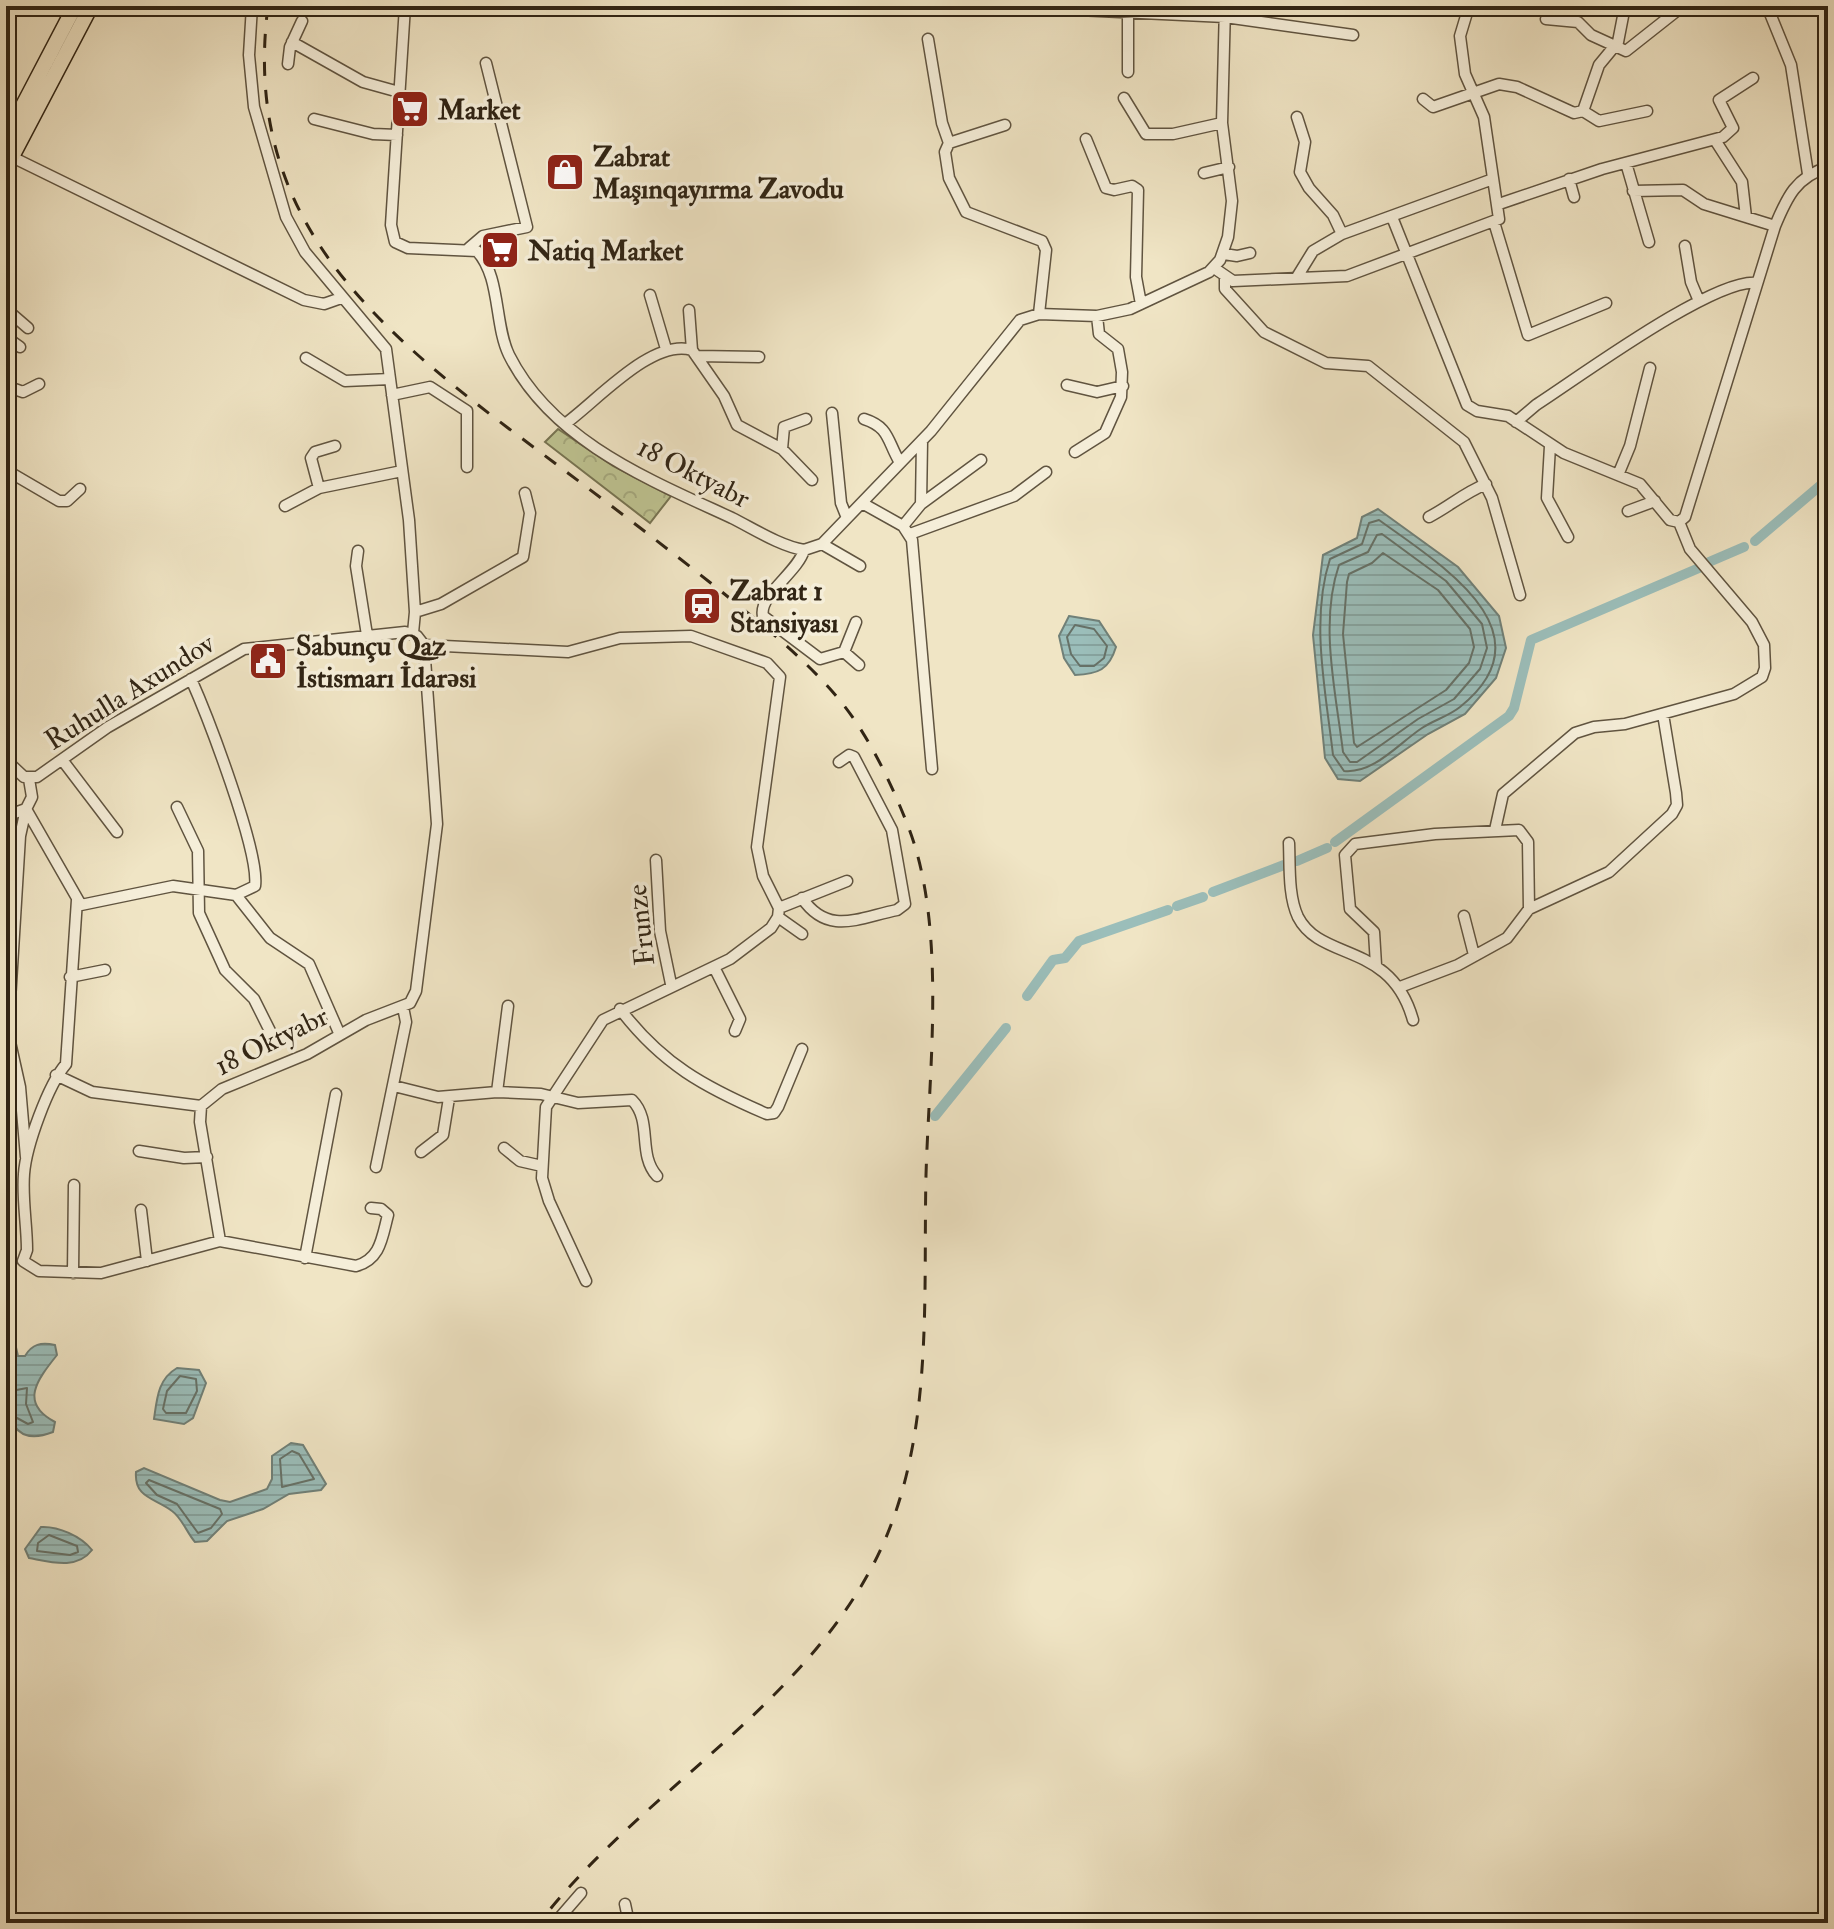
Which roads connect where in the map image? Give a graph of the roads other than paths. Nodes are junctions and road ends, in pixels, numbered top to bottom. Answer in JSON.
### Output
{"nodes":[{"id":1,"x":75,"y":6,"type":"edge"},
{"id":2,"x":91,"y":6,"type":"edge"},
{"id":3,"x":252,"y":6,"type":"edge"},
{"id":4,"x":405,"y":6,"type":"edge"},
{"id":5,"x":1469,"y":6,"type":"edge"},
{"id":6,"x":1486,"y":6,"type":"edge"},
{"id":7,"x":1625,"y":6,"type":"edge"},
{"id":8,"x":1683,"y":6,"type":"edge"},
{"id":9,"x":1767,"y":6,"type":"edge"},
{"id":10,"x":1819,"y":6,"type":"edge"},
{"id":11,"x":1099,"y":8,"type":"edge"},
{"id":12,"x":1057,"y":9,"type":"dead end"},
{"id":13,"x":1225,"y":11,"type":"edge"},
{"id":14,"x":1128,"y":12,"type":"junction"},
{"id":15,"x":1546,"y":19,"type":"dead end"},
{"id":16,"x":1828,"y":20,"type":"edge"},
{"id":17,"x":302,"y":21,"type":"dead end"},
{"id":18,"x":1353,"y":35,"type":"dead end"},
{"id":19,"x":928,"y":39,"type":"dead end"},
{"id":20,"x":292,"y":42,"type":"junction"},
{"id":21,"x":1614,"y":48,"type":"junction"},
{"id":22,"x":486,"y":63,"type":"dead end"},
{"id":23,"x":288,"y":64,"type":"dead end"},
{"id":24,"x":1128,"y":72,"type":"dead end"},
{"id":25,"x":1753,"y":78,"type":"dead end"},
{"id":26,"x":399,"y":92,"type":"junction"},
{"id":27,"x":1475,"y":94,"type":"junction"},
{"id":28,"x":1124,"y":98,"type":"dead end"},
{"id":29,"x":1423,"y":99,"type":"dead end"},
{"id":30,"x":1583,"y":111,"type":"junction"},
{"id":31,"x":1647,"y":111,"type":"dead end"},
{"id":32,"x":1297,"y":117,"type":"dead end"},
{"id":33,"x":314,"y":119,"type":"dead end"},
{"id":34,"x":1222,"y":123,"type":"junction"},
{"id":35,"x":1005,"y":125,"type":"dead end"},
{"id":36,"x":397,"y":135,"type":"junction"},
{"id":37,"x":6,"y":138,"type":"edge"},
{"id":38,"x":1086,"y":139,"type":"dead end"},
{"id":39,"x":1715,"y":140,"type":"junction"},
{"id":40,"x":949,"y":143,"type":"junction"},
{"id":41,"x":9,"y":162,"type":"edge"},
{"id":42,"x":1626,"y":163,"type":"junction"},
{"id":43,"x":1229,"y":167,"type":"junction"},
{"id":44,"x":1828,"y":167,"type":"edge"},
{"id":45,"x":1204,"y":173,"type":"dead end"},
{"id":46,"x":1808,"y":174,"type":"junction"},
{"id":47,"x":1493,"y":179,"type":"junction"},
{"id":48,"x":1569,"y":179,"type":"junction"},
{"id":49,"x":1633,"y":191,"type":"junction"},
{"id":50,"x":1574,"y":197,"type":"dead end"},
{"id":51,"x":1499,"y":204,"type":"junction"},
{"id":52,"x":1392,"y":217,"type":"junction"},
{"id":53,"x":1746,"y":217,"type":"junction"},
{"id":54,"x":1494,"y":222,"type":"junction"},
{"id":55,"x":1775,"y":226,"type":"junction"},
{"id":56,"x":1342,"y":234,"type":"junction"},
{"id":57,"x":1649,"y":242,"type":"dead end"},
{"id":58,"x":1685,"y":246,"type":"dead end"},
{"id":59,"x":469,"y":248,"type":"junction"},
{"id":60,"x":1250,"y":253,"type":"dead end"},
{"id":61,"x":1224,"y":254,"type":"junction"},
{"id":62,"x":1407,"y":255,"type":"junction"},
{"id":63,"x":1214,"y":268,"type":"junction"},
{"id":64,"x":1297,"y":277,"type":"junction"},
{"id":65,"x":1225,"y":279,"type":"junction"},
{"id":66,"x":1757,"y":283,"type":"junction"},
{"id":67,"x":650,"y":295,"type":"dead end"},
{"id":68,"x":341,"y":298,"type":"junction"},
{"id":69,"x":1699,"y":301,"type":"junction"},
{"id":70,"x":1606,"y":303,"type":"dead end"},
{"id":71,"x":1141,"y":304,"type":"junction"},
{"id":72,"x":6,"y":309,"type":"edge"},
{"id":73,"x":689,"y":310,"type":"dead end"},
{"id":74,"x":1039,"y":314,"type":"junction"},
{"id":75,"x":1097,"y":316,"type":"junction"},
{"id":76,"x":28,"y":328,"type":"dead end"},
{"id":77,"x":6,"y":337,"type":"edge"},
{"id":78,"x":20,"y":347,"type":"dead end"},
{"id":79,"x":666,"y":349,"type":"junction"},
{"id":80,"x":695,"y":353,"type":"junction"},
{"id":81,"x":759,"y":357,"type":"dead end"},
{"id":82,"x":306,"y":358,"type":"dead end"},
{"id":83,"x":1650,"y":368,"type":"dead end"},
{"id":84,"x":390,"y":379,"type":"junction"},
{"id":85,"x":39,"y":384,"type":"dead end"},
{"id":86,"x":1067,"y":385,"type":"dead end"},
{"id":87,"x":6,"y":386,"type":"edge"},
{"id":88,"x":1123,"y":386,"type":"junction"},
{"id":89,"x":392,"y":395,"type":"junction"},
{"id":90,"x":832,"y":413,"type":"dead end"},
{"id":91,"x":806,"y":419,"type":"dead end"},
{"id":92,"x":864,"y":419,"type":"dead end"},
{"id":93,"x":1516,"y":422,"type":"junction"},
{"id":94,"x":565,"y":424,"type":"junction"},
{"id":95,"x":922,"y":441,"type":"junction"},
{"id":96,"x":335,"y":446,"type":"dead end"},
{"id":97,"x":1550,"y":446,"type":"junction"},
{"id":98,"x":782,"y":449,"type":"junction"},
{"id":99,"x":1075,"y":452,"type":"dead end"},
{"id":100,"x":981,"y":460,"type":"dead end"},
{"id":101,"x":899,"y":461,"type":"junction"},
{"id":102,"x":467,"y":467,"type":"dead end"},
{"id":103,"x":6,"y":470,"type":"edge"},
{"id":104,"x":402,"y":471,"type":"junction"},
{"id":105,"x":1046,"y":472,"type":"dead end"},
{"id":106,"x":1618,"y":475,"type":"junction"},
{"id":107,"x":812,"y":480,"type":"dead end"},
{"id":108,"x":1486,"y":484,"type":"junction"},
{"id":109,"x":319,"y":488,"type":"junction"},
{"id":110,"x":80,"y":489,"type":"dead end"},
{"id":111,"x":525,"y":493,"type":"dead end"},
{"id":112,"x":1655,"y":501,"type":"junction"},
{"id":113,"x":862,"y":503,"type":"junction"},
{"id":114,"x":921,"y":504,"type":"junction"},
{"id":115,"x":285,"y":506,"type":"dead end"},
{"id":116,"x":1628,"y":511,"type":"dead end"},
{"id":117,"x":1429,"y":517,"type":"dead end"},
{"id":118,"x":847,"y":518,"type":"junction"},
{"id":119,"x":1679,"y":522,"type":"junction"},
{"id":120,"x":906,"y":530,"type":"junction"},
{"id":121,"x":1568,"y":537,"type":"dead end"},
{"id":122,"x":822,"y":544,"type":"junction"},
{"id":123,"x":804,"y":550,"type":"junction"},
{"id":124,"x":358,"y":551,"type":"dead end"},
{"id":125,"x":860,"y":566,"type":"dead end"},
{"id":126,"x":1520,"y":595,"type":"dead end"},
{"id":127,"x":415,"y":612,"type":"junction"},
{"id":128,"x":856,"y":622,"type":"dead end"},
{"id":129,"x":413,"y":633,"type":"junction"},
{"id":130,"x":367,"y":635,"type":"junction"},
{"id":131,"x":424,"y":645,"type":"junction"},
{"id":132,"x":844,"y":652,"type":"junction"},
{"id":133,"x":859,"y":665,"type":"dead end"},
{"id":134,"x":191,"y":679,"type":"junction"},
{"id":135,"x":1663,"y":714,"type":"junction"},
{"id":136,"x":6,"y":760,"type":"edge"},
{"id":137,"x":63,"y":761,"type":"junction"},
{"id":138,"x":839,"y":762,"type":"dead end"},
{"id":139,"x":932,"y":769,"type":"dead end"},
{"id":140,"x":29,"y":779,"type":"junction"},
{"id":141,"x":177,"y":807,"type":"dead end"},
{"id":142,"x":26,"y":809,"type":"junction"},
{"id":143,"x":6,"y":816,"type":"edge"},
{"id":144,"x":1495,"y":830,"type":"junction"},
{"id":145,"x":117,"y":832,"type":"dead end"},
{"id":146,"x":1289,"y":843,"type":"dead end"},
{"id":147,"x":656,"y":860,"type":"dead end"},
{"id":148,"x":847,"y":881,"type":"dead end"},
{"id":149,"x":196,"y":890,"type":"junction"},
{"id":150,"x":236,"y":895,"type":"junction"},
{"id":151,"x":802,"y":898,"type":"junction"},
{"id":152,"x":77,"y":900,"type":"junction"},
{"id":153,"x":1529,"y":909,"type":"junction"},
{"id":154,"x":779,"y":913,"type":"junction"},
{"id":155,"x":1464,"y":916,"type":"dead end"},
{"id":156,"x":802,"y":934,"type":"dead end"},
{"id":157,"x":1474,"y":955,"type":"junction"},
{"id":158,"x":1376,"y":965,"type":"junction"},
{"id":159,"x":714,"y":967,"type":"junction"},
{"id":160,"x":105,"y":970,"type":"dead end"},
{"id":161,"x":70,"y":977,"type":"junction"},
{"id":162,"x":671,"y":984,"type":"junction"},
{"id":163,"x":1400,"y":987,"type":"junction"},
{"id":164,"x":508,"y":1006,"type":"dead end"},
{"id":165,"x":403,"y":1007,"type":"junction"},
{"id":166,"x":620,"y":1009,"type":"junction"},
{"id":167,"x":1413,"y":1020,"type":"dead end"},
{"id":168,"x":735,"y":1031,"type":"dead end"},
{"id":169,"x":271,"y":1033,"type":"dead end"},
{"id":170,"x":340,"y":1035,"type":"junction"},
{"id":171,"x":802,"y":1049,"type":"dead end"},
{"id":172,"x":56,"y":1075,"type":"junction"},
{"id":173,"x":394,"y":1086,"type":"junction"},
{"id":174,"x":497,"y":1092,"type":"junction"},
{"id":175,"x":336,"y":1094,"type":"dead end"},
{"id":176,"x":551,"y":1096,"type":"junction"},
{"id":177,"x":449,"y":1098,"type":"junction"},
{"id":178,"x":201,"y":1106,"type":"junction"},
{"id":179,"x":504,"y":1148,"type":"dead end"},
{"id":180,"x":139,"y":1151,"type":"dead end"},
{"id":181,"x":421,"y":1152,"type":"dead end"},
{"id":182,"x":26,"y":1157,"type":"junction"},
{"id":183,"x":207,"y":1157,"type":"junction"},
{"id":184,"x":542,"y":1166,"type":"junction"},
{"id":185,"x":376,"y":1167,"type":"dead end"},
{"id":186,"x":657,"y":1176,"type":"dead end"},
{"id":187,"x":74,"y":1185,"type":"dead end"},
{"id":188,"x":371,"y":1208,"type":"dead end"},
{"id":189,"x":141,"y":1210,"type":"dead end"},
{"id":190,"x":220,"y":1241,"type":"junction"},
{"id":191,"x":305,"y":1258,"type":"junction"},
{"id":192,"x":147,"y":1261,"type":"junction"},
{"id":193,"x":73,"y":1273,"type":"junction"},
{"id":194,"x":586,"y":1281,"type":"dead end"},
{"id":195,"x":581,"y":1893,"type":"dead end"},
{"id":196,"x":625,"y":1904,"type":"dead end"},
{"id":197,"x":555,"y":1923,"type":"edge"},
{"id":198,"x":629,"y":1923,"type":"edge"}],
"edges":[{"from":1,"to":37,"type":"main road"},
{"from":2,"to":41,"type":"main road"},
{"from":3,"to":68,"type":"street"},
{"from":4,"to":26,"type":"street"},
{"from":5,"to":6,"type":"street"},
{"from":5,"to":27,"type":"street"},
{"from":7,"to":21,"type":"street"},
{"from":8,"to":21,"type":"street"},
{"from":9,"to":46,"type":"street"},
{"from":10,"to":16,"type":"street"},
{"from":11,"to":12,"type":"street"},
{"from":11,"to":14,"type":"street"},
{"from":13,"to":14,"type":"street"},
{"from":13,"to":18,"type":"street"},
{"from":13,"to":34,"type":"street"},
{"from":14,"to":24,"type":"street"},
{"from":15,"to":21,"type":"street"},
{"from":17,"to":20,"type":"street"},
{"from":19,"to":40,"type":"street"},
{"from":20,"to":23,"type":"street"},
{"from":20,"to":26,"type":"street"},
{"from":21,"to":30,"type":"street"},
{"from":22,"to":59,"type":"street"},
{"from":25,"to":39,"type":"street"},
{"from":26,"to":36,"type":"street"},
{"from":27,"to":29,"type":"street"},
{"from":27,"to":30,"type":"street"},
{"from":27,"to":47,"type":"street"},
{"from":28,"to":34,"type":"street"},
{"from":30,"to":31,"type":"street"},
{"from":32,"to":56,"type":"street"},
{"from":33,"to":36,"type":"street"},
{"from":34,"to":43,"type":"street"},
{"from":35,"to":40,"type":"street"},
{"from":36,"to":59,"type":"street"},
{"from":38,"to":71,"type":"street"},
{"from":39,"to":42,"type":"street"},
{"from":39,"to":53,"type":"street"},
{"from":40,"to":74,"type":"street"},
{"from":41,"to":68,"type":"street"},
{"from":42,"to":48,"type":"street"},
{"from":42,"to":49,"type":"street"},
{"from":43,"to":45,"type":"street"},
{"from":43,"to":61,"type":"street"},
{"from":44,"to":46,"type":"street"},
{"from":46,"to":55,"type":"street"},
{"from":47,"to":51,"type":"street"},
{"from":47,"to":52,"type":"street"},
{"from":48,"to":50,"type":"street"},
{"from":48,"to":51,"type":"street"},
{"from":49,"to":53,"type":"street"},
{"from":49,"to":57,"type":"street"},
{"from":51,"to":54,"type":"street"},
{"from":52,"to":56,"type":"street"},
{"from":52,"to":62,"type":"street"},
{"from":53,"to":55,"type":"street"},
{"from":54,"to":62,"type":"street"},
{"from":54,"to":70,"type":"street"},
{"from":55,"to":66,"type":"street"},
{"from":56,"to":64,"type":"street"},
{"from":58,"to":69,"type":"street"},
{"from":59,"to":94,"type":"street","name":"18 Oktyabr"},
{"from":60,"to":61,"type":"street"},
{"from":61,"to":63,"type":"street"},
{"from":62,"to":64,"type":"street"},
{"from":62,"to":93,"type":"street"},
{"from":63,"to":65,"type":"street"},
{"from":63,"to":71,"type":"street"},
{"from":64,"to":65,"type":"street"},
{"from":65,"to":108,"type":"street"},
{"from":66,"to":69,"type":"street"},
{"from":66,"to":119,"type":"street"},
{"from":67,"to":79,"type":"street"},
{"from":68,"to":84,"type":"street"},
{"from":69,"to":93,"type":"street"},
{"from":71,"to":75,"type":"street"},
{"from":72,"to":76,"type":"street"},
{"from":73,"to":80,"type":"street"},
{"from":74,"to":75,"type":"street"},
{"from":74,"to":95,"type":"street"},
{"from":75,"to":88,"type":"street"},
{"from":77,"to":78,"type":"street"},
{"from":79,"to":80,"type":"street"},
{"from":79,"to":94,"type":"street"},
{"from":80,"to":81,"type":"street"},
{"from":80,"to":98,"type":"street"},
{"from":82,"to":84,"type":"street"},
{"from":83,"to":106,"type":"street"},
{"from":84,"to":89,"type":"street"},
{"from":85,"to":87,"type":"street"},
{"from":86,"to":88,"type":"street"},
{"from":88,"to":99,"type":"street"},
{"from":89,"to":102,"type":"street"},
{"from":89,"to":104,"type":"street"},
{"from":90,"to":118,"type":"street"},
{"from":91,"to":98,"type":"street"},
{"from":92,"to":101,"type":"street"},
{"from":93,"to":97,"type":"street"},
{"from":94,"to":123,"type":"street","name":"18 Oktyabr"},
{"from":95,"to":101,"type":"street"},
{"from":95,"to":114,"type":"street"},
{"from":96,"to":109,"type":"street"},
{"from":97,"to":106,"type":"street"},
{"from":97,"to":121,"type":"street"},
{"from":98,"to":107,"type":"street"},
{"from":100,"to":114,"type":"street"},
{"from":101,"to":113,"type":"street"},
{"from":103,"to":110,"type":"street"},
{"from":104,"to":109,"type":"street"},
{"from":104,"to":127,"type":"street"},
{"from":105,"to":120,"type":"street"},
{"from":106,"to":112,"type":"street"},
{"from":108,"to":117,"type":"street"},
{"from":108,"to":126,"type":"street"},
{"from":109,"to":115,"type":"street"},
{"from":111,"to":127,"type":"street"},
{"from":112,"to":116,"type":"street"},
{"from":112,"to":119,"type":"street"},
{"from":113,"to":118,"type":"street"},
{"from":113,"to":120,"type":"street"},
{"from":114,"to":120,"type":"street"},
{"from":118,"to":122,"type":"street"},
{"from":119,"to":135,"type":"street"},
{"from":120,"to":139,"type":"street"},
{"from":122,"to":123,"type":"street"},
{"from":122,"to":125,"type":"street"},
{"from":123,"to":132,"type":"street"},
{"from":124,"to":130,"type":"street"},
{"from":127,"to":129,"type":"street"},
{"from":128,"to":132,"type":"street"},
{"from":129,"to":130,"type":"street","name":"Ruhulla Axundov"},
{"from":129,"to":131,"type":"street"},
{"from":130,"to":134,"type":"street","name":"Ruhulla Axundov"},
{"from":131,"to":154,"type":"street"},
{"from":131,"to":165,"type":"street"},
{"from":132,"to":133,"type":"street"},
{"from":134,"to":137,"type":"street","name":"Ruhulla Axundov"},
{"from":134,"to":150,"type":"street"},
{"from":135,"to":144,"type":"street"},
{"from":135,"to":153,"type":"street"},
{"from":136,"to":140,"type":"street","name":"Ruhulla Axundov"},
{"from":137,"to":140,"type":"street","name":"Ruhulla Axundov"},
{"from":137,"to":145,"type":"street"},
{"from":138,"to":151,"type":"street"},
{"from":140,"to":142,"type":"street"},
{"from":141,"to":149,"type":"street"},
{"from":142,"to":143,"type":"street"},
{"from":142,"to":152,"type":"street"},
{"from":142,"to":182,"type":"street"},
{"from":144,"to":153,"type":"street"},
{"from":144,"to":158,"type":"street"},
{"from":146,"to":158,"type":"street"},
{"from":147,"to":162,"type":"street","name":"Frunze"},
{"from":148,"to":151,"type":"street"},
{"from":149,"to":150,"type":"street"},
{"from":149,"to":152,"type":"street"},
{"from":149,"to":169,"type":"street"},
{"from":150,"to":170,"type":"street"},
{"from":151,"to":154,"type":"street"},
{"from":152,"to":161,"type":"street"},
{"from":153,"to":157,"type":"street"},
{"from":154,"to":156,"type":"street"},
{"from":154,"to":159,"type":"street"},
{"from":155,"to":157,"type":"street"},
{"from":157,"to":163,"type":"street"},
{"from":158,"to":163,"type":"street"},
{"from":159,"to":162,"type":"street"},
{"from":159,"to":168,"type":"street"},
{"from":160,"to":161,"type":"street"},
{"from":161,"to":172,"type":"street"},
{"from":162,"to":166,"type":"street"},
{"from":163,"to":167,"type":"street"},
{"from":164,"to":174,"type":"street"},
{"from":165,"to":170,"type":"street","name":"18 Oktyabr"},
{"from":165,"to":173,"type":"street"},
{"from":166,"to":171,"type":"street"},
{"from":166,"to":176,"type":"street"},
{"from":170,"to":178,"type":"street","name":"18 Oktyabr"},
{"from":172,"to":178,"type":"street"},
{"from":172,"to":182,"type":"street"},
{"from":173,"to":177,"type":"street"},
{"from":173,"to":185,"type":"street"},
{"from":174,"to":176,"type":"street"},
{"from":174,"to":177,"type":"street"},
{"from":175,"to":191,"type":"street"},
{"from":176,"to":184,"type":"street"},
{"from":176,"to":186,"type":"street"},
{"from":177,"to":181,"type":"street"},
{"from":178,"to":183,"type":"street","name":"18 Oktyabr"},
{"from":179,"to":184,"type":"street"},
{"from":180,"to":183,"type":"street"},
{"from":182,"to":193,"type":"street"},
{"from":183,"to":190,"type":"street","name":"18 Oktyabr"},
{"from":184,"to":194,"type":"street"},
{"from":187,"to":193,"type":"street"},
{"from":188,"to":191,"type":"street"},
{"from":189,"to":192,"type":"street"},
{"from":190,"to":191,"type":"street"},
{"from":190,"to":192,"type":"street"},
{"from":192,"to":193,"type":"street"},
{"from":195,"to":197,"type":"street"},
{"from":196,"to":198,"type":"street"}]}
